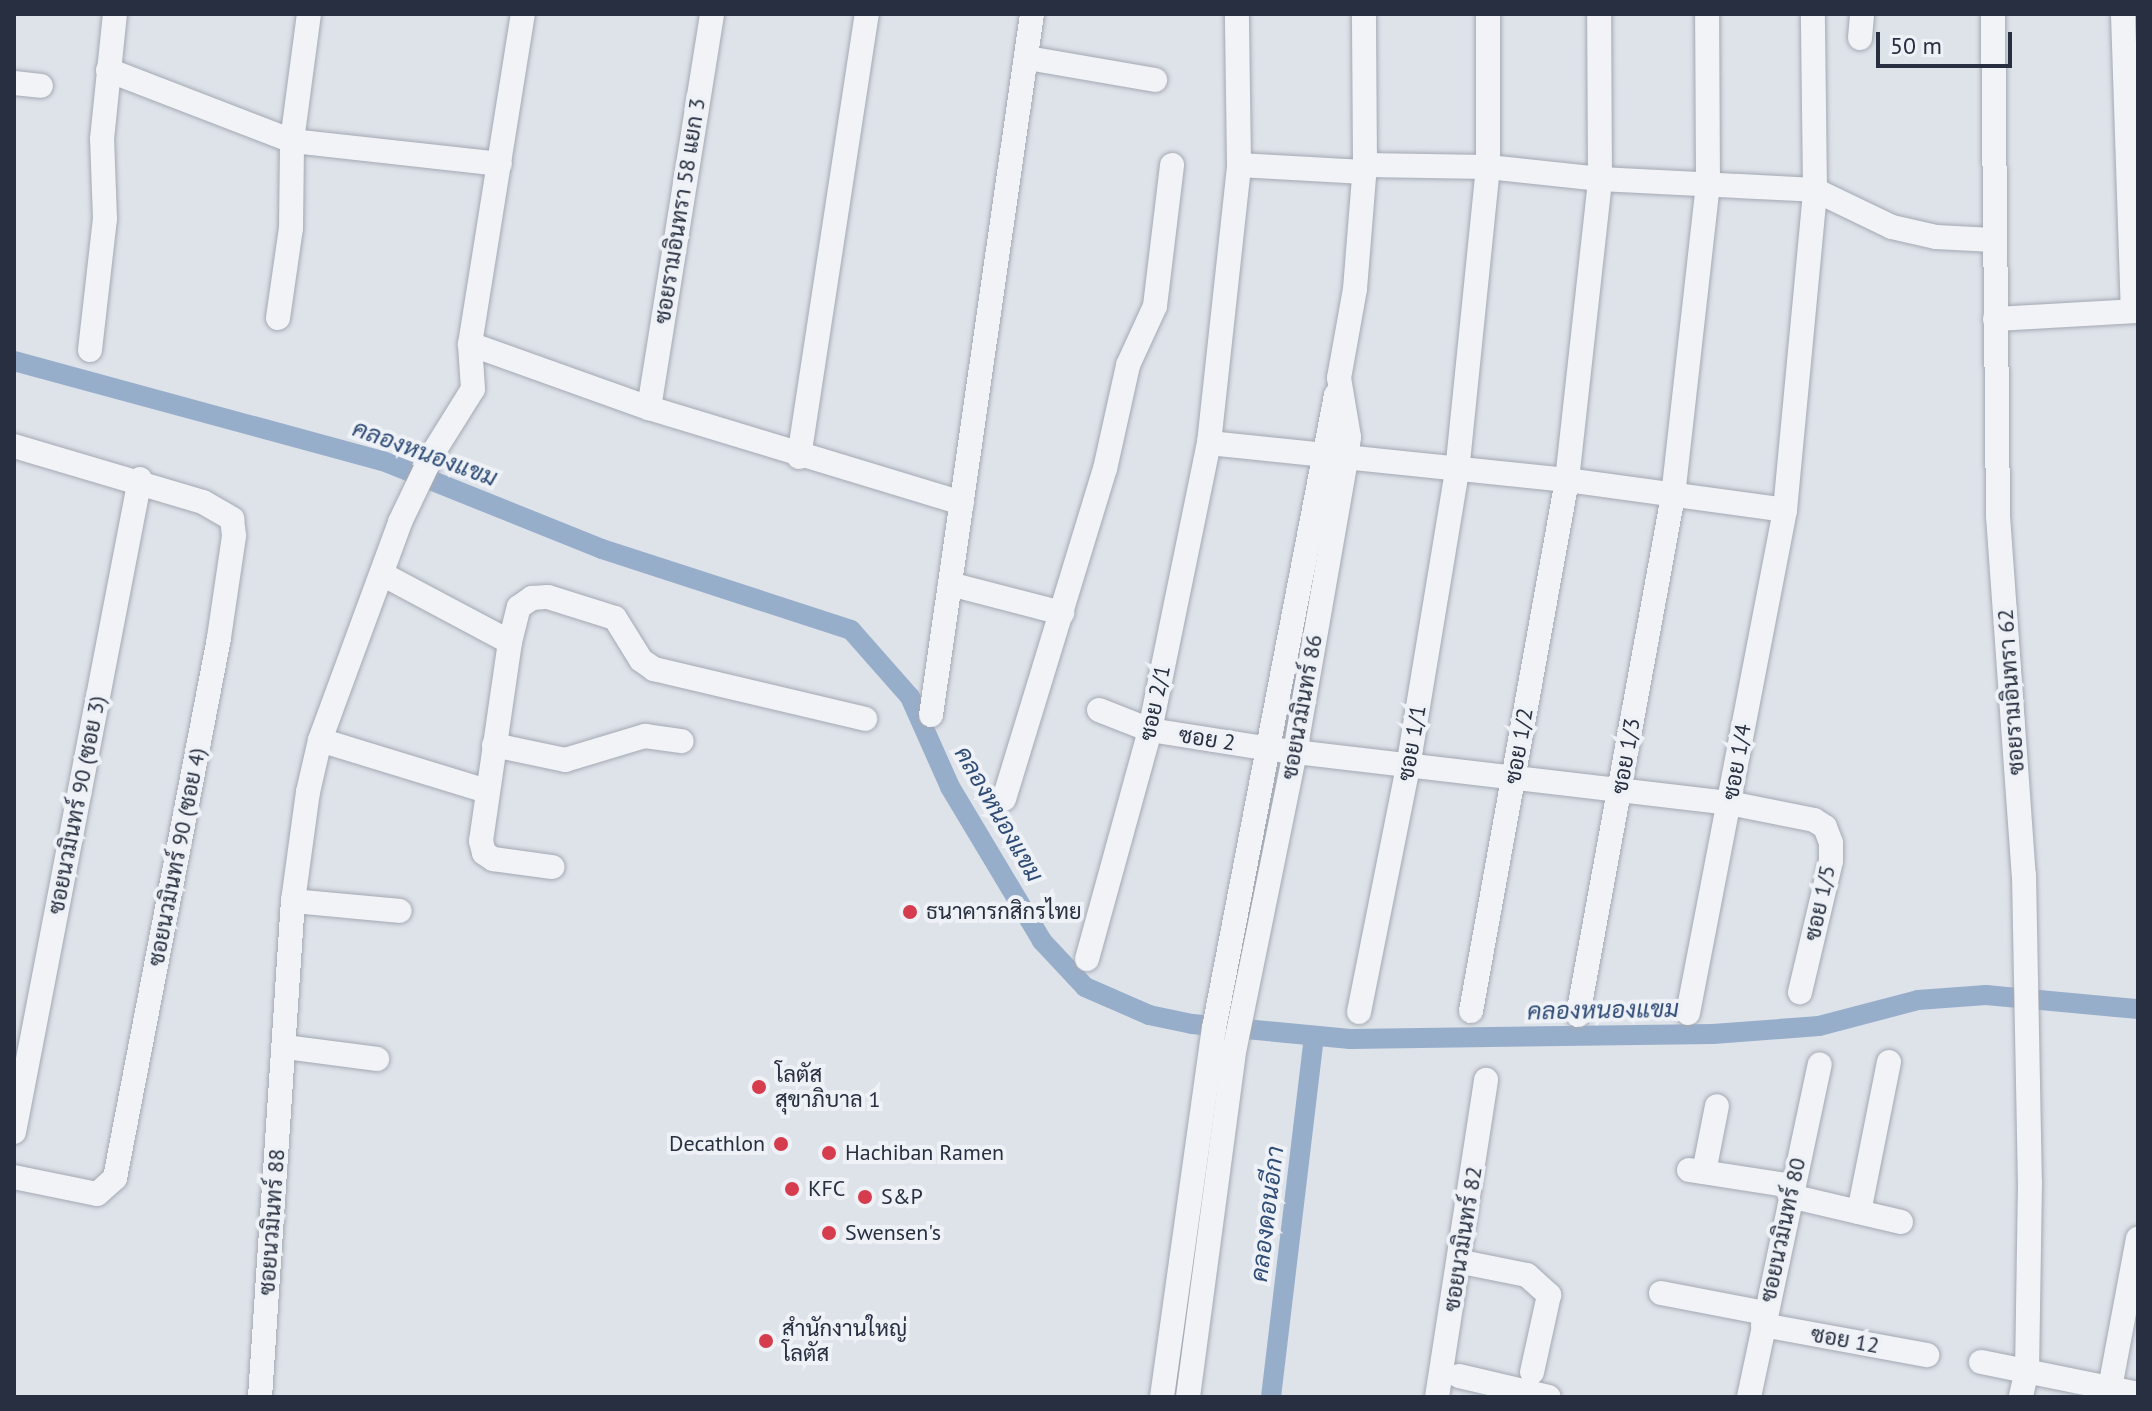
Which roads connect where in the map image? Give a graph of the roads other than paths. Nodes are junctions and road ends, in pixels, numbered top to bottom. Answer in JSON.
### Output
{"nodes":[{"id":1,"x":115,"y":14,"type":"edge"},
{"id":2,"x":309,"y":14,"type":"edge"},
{"id":3,"x":523,"y":14,"type":"edge"},
{"id":4,"x":712,"y":14,"type":"edge"},
{"id":5,"x":867,"y":14,"type":"edge"},
{"id":6,"x":1032,"y":14,"type":"edge"},
{"id":7,"x":1237,"y":14,"type":"edge"},
{"id":8,"x":1364,"y":14,"type":"edge"},
{"id":9,"x":1488,"y":14,"type":"edge"},
{"id":10,"x":1599,"y":14,"type":"edge"},
{"id":11,"x":1707,"y":14,"type":"edge"},
{"id":12,"x":1813,"y":14,"type":"edge"},
{"id":13,"x":1993,"y":14,"type":"edge"},
{"id":14,"x":2123,"y":14,"type":"edge"},
{"id":15,"x":1028,"y":58,"type":"junction"},
{"id":16,"x":108,"y":70,"type":"junction"},
{"id":17,"x":1155,"y":80,"type":"dead end"},
{"id":18,"x":14,"y":83,"type":"edge"},
{"id":19,"x":41,"y":86,"type":"dead end"},
{"id":20,"x":292,"y":141,"type":"junction"},
{"id":21,"x":500,"y":164,"type":"junction"},
{"id":22,"x":1172,"y":165,"type":"dead end"},
{"id":23,"x":1239,"y":165,"type":"junction"},
{"id":24,"x":1488,"y":167,"type":"junction"},
{"id":25,"x":1364,"y":169,"type":"junction"},
{"id":26,"x":1600,"y":179,"type":"junction"},
{"id":27,"x":1708,"y":184,"type":"junction"},
{"id":28,"x":1815,"y":190,"type":"junction"},
{"id":29,"x":1993,"y":240,"type":"junction"},
{"id":30,"x":2131,"y":312,"type":"edge"},
{"id":31,"x":278,"y":318,"type":"dead end"},
{"id":32,"x":1995,"y":319,"type":"junction"},
{"id":33,"x":470,"y":344,"type":"junction"},
{"id":34,"x":90,"y":350,"type":"dead end"},
{"id":35,"x":649,"y":408,"type":"junction"},
{"id":36,"x":1209,"y":443,"type":"junction"},
{"id":37,"x":15,"y":452,"type":"edge"},
{"id":38,"x":799,"y":457,"type":"junction"},
{"id":39,"x":1336,"y":460,"type":"junction"},
{"id":40,"x":1457,"y":472,"type":"junction"},
{"id":41,"x":140,"y":479,"type":"junction"},
{"id":42,"x":1567,"y":480,"type":"junction"},
{"id":43,"x":1673,"y":496,"type":"junction"},
{"id":44,"x":962,"y":503,"type":"junction"},
{"id":45,"x":1785,"y":510,"type":"junction"},
{"id":46,"x":382,"y":574,"type":"junction"},
{"id":47,"x":950,"y":584,"type":"junction"},
{"id":48,"x":1062,"y":613,"type":"junction"},
{"id":49,"x":510,"y":642,"type":"junction"},
{"id":50,"x":1099,"y":710,"type":"dead end"},
{"id":51,"x":931,"y":715,"type":"dead end"},
{"id":52,"x":865,"y":719,"type":"dead end"},
{"id":53,"x":1150,"y":730,"type":"junction"},
{"id":54,"x":320,"y":740,"type":"junction"},
{"id":55,"x":682,"y":741,"type":"dead end"},
{"id":56,"x":494,"y":745,"type":"junction"},
{"id":57,"x":1270,"y":749,"type":"junction"},
{"id":58,"x":1295,"y":752,"type":"junction"},
{"id":59,"x":1408,"y":767,"type":"junction"},
{"id":60,"x":1513,"y":782,"type":"junction"},
{"id":61,"x":487,"y":791,"type":"junction"},
{"id":62,"x":1619,"y":791,"type":"junction"},
{"id":63,"x":1004,"y":799,"type":"dead end"},
{"id":64,"x":1729,"y":803,"type":"junction"},
{"id":65,"x":1814,"y":820,"type":"joint"},
{"id":66,"x":552,"y":867,"type":"dead end"},
{"id":67,"x":293,"y":901,"type":"junction"},
{"id":68,"x":400,"y":911,"type":"dead end"},
{"id":69,"x":1087,"y":959,"type":"dead end"},
{"id":70,"x":1800,"y":992,"type":"dead end"},
{"id":71,"x":1471,"y":1011,"type":"dead end"},
{"id":72,"x":1359,"y":1012,"type":"dead end"},
{"id":73,"x":1688,"y":1013,"type":"dead end"},
{"id":74,"x":1578,"y":1015,"type":"dead end"},
{"id":75,"x":1226,"y":1029,"type":"junction"},
{"id":76,"x":285,"y":1047,"type":"junction"},
{"id":77,"x":377,"y":1059,"type":"dead end"},
{"id":78,"x":1889,"y":1062,"type":"dead end"},
{"id":79,"x":1820,"y":1064,"type":"dead end"},
{"id":80,"x":1486,"y":1080,"type":"dead end"},
{"id":81,"x":1717,"y":1106,"type":"dead end"},
{"id":82,"x":14,"y":1132,"type":"edge"},
{"id":83,"x":14,"y":1177,"type":"edge"},
{"id":84,"x":1791,"y":1191,"type":"junction"},
{"id":85,"x":1859,"y":1212,"type":"junction"},
{"id":86,"x":1901,"y":1222,"type":"dead end"},
{"id":87,"x":2138,"y":1239,"type":"edge"},
{"id":88,"x":1462,"y":1262,"type":"junction"},
{"id":89,"x":1661,"y":1293,"type":"dead end"},
{"id":90,"x":1764,"y":1319,"type":"junction"},
{"id":91,"x":1927,"y":1355,"type":"dead end"},
{"id":92,"x":1981,"y":1362,"type":"dead end"},
{"id":93,"x":2019,"y":1368,"type":"junction"},
{"id":94,"x":1532,"y":1372,"type":"dead end"},
{"id":95,"x":1459,"y":1376,"type":"dead end"},
{"id":96,"x":2110,"y":1388,"type":"junction"},
{"id":97,"x":2138,"y":1394,"type":"edge"},
{"id":98,"x":260,"y":1397,"type":"edge"},
{"id":99,"x":1162,"y":1397,"type":"edge"},
{"id":100,"x":1188,"y":1397,"type":"edge"},
{"id":101,"x":1437,"y":1397,"type":"edge"},
{"id":102,"x":1549,"y":1397,"type":"edge"},
{"id":103,"x":1749,"y":1397,"type":"edge"},
{"id":104,"x":2021,"y":1397,"type":"edge"}],
"edges":[{"from":1,"to":16,"type":"street"},
{"from":2,"to":20,"type":"street"},
{"from":3,"to":21,"type":"street","name":"ซอยนวมินทร์ 88"},
{"from":4,"to":35,"type":"street","name":"ซอยรามอินทรา 58 แยก 3"},
{"from":5,"to":38,"type":"street"},
{"from":6,"to":15,"type":"street"},
{"from":7,"to":23,"type":"street","name":"ซอย 2/1"},
{"from":8,"to":25,"type":"street","name":"ซอยนวมินทร์ 86"},
{"from":9,"to":24,"type":"street","name":"ซอย 1/1"},
{"from":10,"to":26,"type":"street","name":"ซอย 1/2"},
{"from":11,"to":27,"type":"street","name":"ซอย 1/3"},
{"from":12,"to":28,"type":"street","name":"ซอย 1/4"},
{"from":13,"to":29,"type":"street","name":"ซอยรามอินทรา 62"},
{"from":14,"to":30,"type":"street"},
{"from":15,"to":17,"type":"street"},
{"from":15,"to":44,"type":"street"},
{"from":16,"to":20,"type":"street"},
{"from":16,"to":34,"type":"street"},
{"from":18,"to":19,"type":"street"},
{"from":20,"to":21,"type":"street"},
{"from":20,"to":31,"type":"street"},
{"from":21,"to":33,"type":"street","name":"ซอยนวมินทร์ 88"},
{"from":22,"to":48,"type":"street"},
{"from":23,"to":25,"type":"street"},
{"from":23,"to":36,"type":"street","name":"ซอย 2/1"},
{"from":24,"to":25,"type":"street"},
{"from":24,"to":26,"type":"street"},
{"from":24,"to":40,"type":"street","name":"ซอย 1/1"},
{"from":25,"to":39,"type":"street","name":"ซอยนวมินทร์ 86"},
{"from":26,"to":27,"type":"street"},
{"from":26,"to":42,"type":"street","name":"ซอย 1/2"},
{"from":27,"to":28,"type":"street"},
{"from":27,"to":43,"type":"street","name":"ซอย 1/3"},
{"from":28,"to":29,"type":"street"},
{"from":28,"to":45,"type":"street","name":"ซอย 1/4"},
{"from":29,"to":32,"type":"street","name":"ซอยรามอินทรา 62"},
{"from":30,"to":32,"type":"street"},
{"from":32,"to":93,"type":"street","name":"ซอยรามอินทรา 62"},
{"from":33,"to":35,"type":"street"},
{"from":33,"to":46,"type":"street","name":"ซอยนวมินทร์ 88"},
{"from":35,"to":38,"type":"street"},
{"from":36,"to":39,"type":"street"},
{"from":36,"to":53,"type":"street","name":"ซอย 2/1"},
{"from":37,"to":41,"type":"street"},
{"from":38,"to":44,"type":"street"},
{"from":39,"to":40,"type":"street"},
{"from":39,"to":57,"type":"street","name":"ซอยนวมินทร์ 86"},
{"from":39,"to":58,"type":"street","name":"ซอยนวมินทร์ 86"},
{"from":40,"to":42,"type":"street"},
{"from":40,"to":59,"type":"street","name":"ซอย 1/1"},
{"from":41,"to":82,"type":"street","name":"ซอยนวมินทร์ 90 (ซอย 3)"},
{"from":41,"to":83,"type":"street","name":"ซอยนวมินทร์ 90 (ซอย 4)"},
{"from":42,"to":43,"type":"street"},
{"from":42,"to":60,"type":"street","name":"ซอย 1/2"},
{"from":43,"to":45,"type":"street"},
{"from":43,"to":62,"type":"street","name":"ซอย 1/3"},
{"from":44,"to":47,"type":"street"},
{"from":45,"to":64,"type":"street","name":"ซอย 1/4"},
{"from":46,"to":49,"type":"street"},
{"from":46,"to":54,"type":"street","name":"ซอยนวมินทร์ 88"},
{"from":47,"to":48,"type":"street"},
{"from":47,"to":51,"type":"street"},
{"from":48,"to":63,"type":"street"},
{"from":49,"to":52,"type":"street"},
{"from":49,"to":56,"type":"street"},
{"from":50,"to":53,"type":"street","name":"ซอย 2"},
{"from":53,"to":57,"type":"street","name":"ซอย 2"},
{"from":53,"to":69,"type":"street","name":"ซอย 2/1"},
{"from":54,"to":61,"type":"street"},
{"from":54,"to":67,"type":"street","name":"ซอยนวมินทร์ 88"},
{"from":55,"to":56,"type":"street"},
{"from":56,"to":61,"type":"street"},
{"from":57,"to":58,"type":"street","name":"ซอย 2"},
{"from":57,"to":75,"type":"street","name":"ซอยนวมินทร์ 86"},
{"from":58,"to":59,"type":"street","name":"ซอย 2"},
{"from":58,"to":75,"type":"street","name":"ซอยนวมินทร์ 86"},
{"from":59,"to":60,"type":"street","name":"ซอย 2"},
{"from":59,"to":72,"type":"street","name":"ซอย 1/1"},
{"from":60,"to":62,"type":"street","name":"ซอย 2"},
{"from":60,"to":71,"type":"street","name":"ซอย 1/2"},
{"from":61,"to":66,"type":"street"},
{"from":62,"to":64,"type":"street","name":"ซอย 2"},
{"from":62,"to":74,"type":"street","name":"ซอย 1/3"},
{"from":64,"to":65,"type":"street","name":"ซอย 2"},
{"from":64,"to":73,"type":"street","name":"ซอย 1/4"},
{"from":65,"to":70,"type":"street","name":"ซอย 1/5"},
{"from":67,"to":68,"type":"street"},
{"from":67,"to":76,"type":"street","name":"ซอยนวมินทร์ 88"},
{"from":75,"to":99,"type":"street","name":"ซอยนวมินทร์ 86"},
{"from":75,"to":100,"type":"street","name":"ซอยนวมินทร์ 86"},
{"from":76,"to":77,"type":"street"},
{"from":76,"to":98,"type":"street","name":"ซอยนวมินทร์ 88"},
{"from":78,"to":85,"type":"street"},
{"from":79,"to":84,"type":"street","name":"ซอยนวมินทร์ 80"},
{"from":80,"to":88,"type":"street","name":"ซอยนวมินทร์ 82"},
{"from":81,"to":84,"type":"street"},
{"from":84,"to":85,"type":"street"},
{"from":84,"to":90,"type":"street","name":"ซอยนวมินทร์ 80"},
{"from":85,"to":86,"type":"street"},
{"from":87,"to":96,"type":"street"},
{"from":88,"to":94,"type":"street"},
{"from":88,"to":101,"type":"street","name":"ซอยนวมินทร์ 82"},
{"from":89,"to":90,"type":"street","name":"ซอย 12"},
{"from":90,"to":91,"type":"street","name":"ซอย 12"},
{"from":90,"to":103,"type":"street","name":"ซอยนวมินทร์ 80"},
{"from":92,"to":93,"type":"street"},
{"from":93,"to":96,"type":"street"},
{"from":93,"to":104,"type":"street","name":"ซอยรามอินทรา 62"},
{"from":95,"to":102,"type":"street"},
{"from":96,"to":97,"type":"street"}]}
